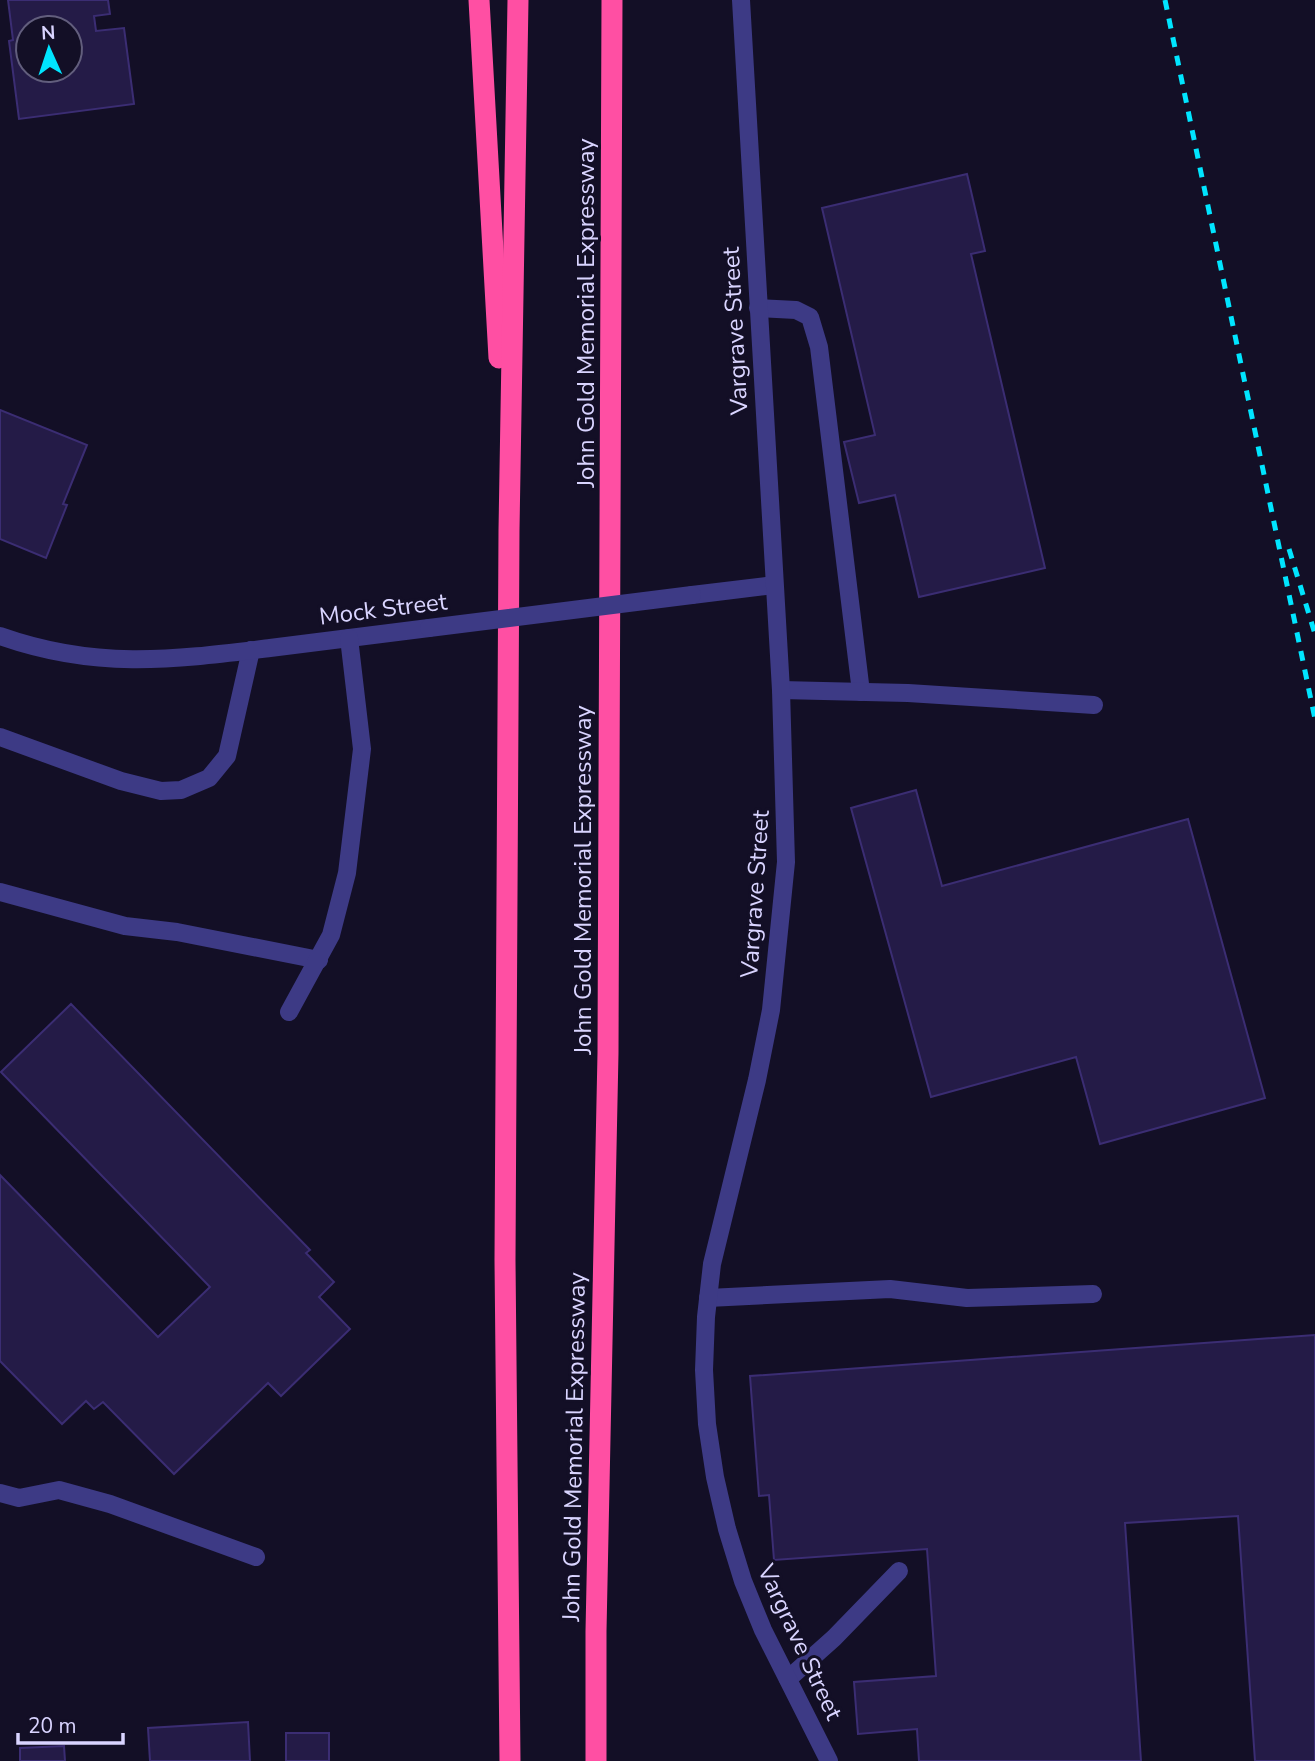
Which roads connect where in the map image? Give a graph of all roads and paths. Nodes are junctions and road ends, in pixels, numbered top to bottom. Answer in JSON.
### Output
{"nodes":[{"id":1,"x":480,"y":0,"type":"edge"},
{"id":2,"x":518,"y":0,"type":"edge"},
{"id":3,"x":612,"y":0,"type":"edge"},
{"id":4,"x":624,"y":0,"type":"edge"},
{"id":5,"x":741,"y":0,"type":"edge"},
{"id":6,"x":613,"y":117,"type":"junction"},
{"id":7,"x":758,"y":308,"type":"junction"},
{"id":8,"x":509,"y":530,"type":"junction"},
{"id":9,"x":774,"y":585,"type":"junction"},
{"id":10,"x":0,"y":636,"type":"edge"},
{"id":11,"x":349,"y":638,"type":"junction"},
{"id":12,"x":251,"y":650,"type":"junction"},
{"id":13,"x":781,"y":690,"type":"junction"},
{"id":14,"x":861,"y":692,"type":"junction"},
{"id":15,"x":1094,"y":705,"type":"dead end"},
{"id":16,"x":0,"y":737,"type":"edge"},
{"id":17,"x":0,"y":892,"type":"edge"},
{"id":18,"x":319,"y":960,"type":"junction"},
{"id":19,"x":289,"y":1012,"type":"dead end"},
{"id":20,"x":1093,"y":1294,"type":"dead end"},
{"id":21,"x":708,"y":1298,"type":"junction"},
{"id":22,"x":0,"y":1493,"type":"edge"},
{"id":23,"x":256,"y":1557,"type":"dead end"},
{"id":24,"x":899,"y":1571,"type":"dead end"},
{"id":25,"x":788,"y":1679,"type":"junction"},
{"id":26,"x":510,"y":1761,"type":"edge"},
{"id":27,"x":596,"y":1761,"type":"edge"},
{"id":28,"x":829,"y":1761,"type":"edge"}],
"edges":[{"from":1,"to":8,"type":"highway"},
{"from":2,"to":8,"type":"highway"},
{"from":3,"to":6,"type":"highway","name":"John Gold Memorial Expressway"},
{"from":4,"to":6,"type":"highway"},
{"from":5,"to":7,"type":"street","name":"Vargrave Street"},
{"from":6,"to":27,"type":"highway","name":"John Gold Memorial Expressway"},
{"from":7,"to":9,"type":"street","name":"Vargrave Street"},
{"from":7,"to":14,"type":"street"},
{"from":8,"to":26,"type":"highway"},
{"from":9,"to":11,"type":"street","name":"Mock Street","bridge":true},
{"from":9,"to":13,"type":"street","name":"Vargrave Street"},
{"from":10,"to":12,"type":"street","name":"Mock Street"},
{"from":11,"to":12,"type":"street","name":"Mock Street"},
{"from":11,"to":18,"type":"street"},
{"from":12,"to":16,"type":"street"},
{"from":13,"to":14,"type":"street"},
{"from":13,"to":21,"type":"street","name":"Vargrave Street"},
{"from":14,"to":15,"type":"street"},
{"from":17,"to":18,"type":"street"},
{"from":18,"to":19,"type":"street"},
{"from":20,"to":21,"type":"street"},
{"from":21,"to":25,"type":"street","name":"Vargrave Street"},
{"from":22,"to":23,"type":"street"},
{"from":24,"to":25,"type":"street"},
{"from":25,"to":28,"type":"street","name":"Vargrave Street"}]}
